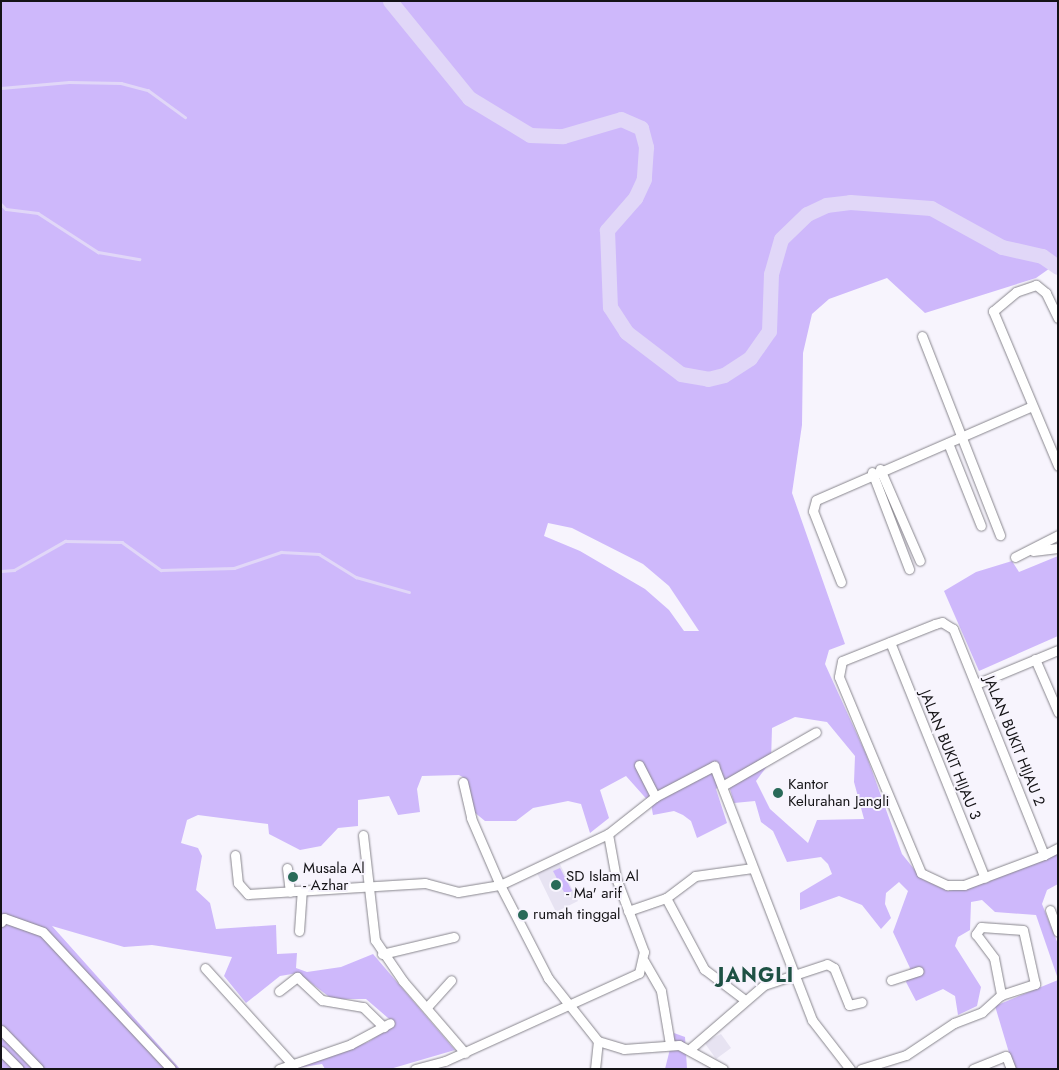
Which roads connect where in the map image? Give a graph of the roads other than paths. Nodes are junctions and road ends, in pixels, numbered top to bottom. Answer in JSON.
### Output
{"nodes":[{"id":1,"x":1057,"y":313,"type":"edge"},
{"id":2,"x":922,"y":336,"type":"dead end"},
{"id":3,"x":1030,"y":407,"type":"junction"},
{"id":4,"x":962,"y":437,"type":"junction"},
{"id":5,"x":948,"y":443,"type":"junction"},
{"id":6,"x":1058,"y":466,"type":"edge"},
{"id":7,"x":876,"y":470,"type":"junction"},
{"id":8,"x":981,"y":526,"type":"dead end"},
{"id":9,"x":1058,"y":535,"type":"edge"},
{"id":10,"x":1000,"y":536,"type":"dead end"},
{"id":11,"x":1058,"y":548,"type":"edge"},
{"id":12,"x":1028,"y":552,"type":"junction"},
{"id":13,"x":1015,"y":556,"type":"dead end"},
{"id":14,"x":920,"y":561,"type":"dead end"},
{"id":15,"x":909,"y":569,"type":"dead end"},
{"id":16,"x":841,"y":582,"type":"dead end"},
{"id":17,"x":890,"y":642,"type":"junction"},
{"id":18,"x":1058,"y":650,"type":"edge"},
{"id":19,"x":1036,"y":659,"type":"junction"},
{"id":20,"x":976,"y":684,"type":"junction"},
{"id":21,"x":1058,"y":712,"type":"edge"},
{"id":22,"x":816,"y":732,"type":"dead end"},
{"id":23,"x":639,"y":765,"type":"dead end"},
{"id":24,"x":463,"y":782,"type":"dead end"},
{"id":25,"x":724,"y":785,"type":"junction"},
{"id":26,"x":654,"y":797,"type":"junction"},
{"id":27,"x":608,"y":834,"type":"junction"},
{"id":28,"x":363,"y":835,"type":"dead end"},
{"id":29,"x":1058,"y":848,"type":"edge"},
{"id":30,"x":235,"y":855,"type":"dead end"},
{"id":31,"x":1044,"y":855,"type":"junction"},
{"id":32,"x":287,"y":868,"type":"dead end"},
{"id":33,"x":752,"y":868,"type":"junction"},
{"id":34,"x":985,"y":878,"type":"junction"},
{"id":35,"x":500,"y":885,"type":"junction"},
{"id":36,"x":367,"y":889,"type":"junction"},
{"id":37,"x":290,"y":892,"type":"junction"},
{"id":38,"x":302,"y":892,"type":"junction"},
{"id":39,"x":666,"y":898,"type":"junction"},
{"id":40,"x":1050,"y":910,"type":"dead end"},
{"id":41,"x":628,"y":911,"type":"junction"},
{"id":42,"x":2,"y":918,"type":"edge"},
{"id":43,"x":299,"y":931,"type":"dead end"},
{"id":44,"x":1058,"y":932,"type":"edge"},
{"id":45,"x":454,"y":937,"type":"dead end"},
{"id":46,"x":382,"y":954,"type":"junction"},
{"id":47,"x":644,"y":961,"type":"junction"},
{"id":48,"x":205,"y":968,"type":"dead end"},
{"id":49,"x":918,"y":971,"type":"dead end"},
{"id":50,"x":795,"y":976,"type":"junction"},
{"id":51,"x":451,"y":980,"type":"dead end"},
{"id":52,"x":891,"y":980,"type":"dead end"},
{"id":53,"x":278,"y":991,"type":"dead end"},
{"id":54,"x":1001,"y":995,"type":"junction"},
{"id":55,"x":745,"y":1000,"type":"junction"},
{"id":56,"x":862,"y":1002,"type":"dead end"},
{"id":57,"x":427,"y":1007,"type":"junction"},
{"id":58,"x":569,"y":1007,"type":"junction"},
{"id":59,"x":1,"y":1030,"type":"edge"},
{"id":60,"x":598,"y":1041,"type":"junction"},
{"id":61,"x":670,"y":1044,"type":"junction"},
{"id":62,"x":691,"y":1048,"type":"junction"},
{"id":63,"x":1,"y":1051,"type":"edge"},
{"id":64,"x":464,"y":1053,"type":"junction"},
{"id":65,"x":292,"y":1064,"type":"junction"},
{"id":66,"x":446,"y":1065,"type":"edge"},
{"id":67,"x":19,"y":1069,"type":"edge"},
{"id":68,"x":39,"y":1069,"type":"edge"},
{"id":69,"x":171,"y":1069,"type":"edge"},
{"id":70,"x":279,"y":1069,"type":"edge"},
{"id":71,"x":415,"y":1069,"type":"edge"},
{"id":72,"x":595,"y":1069,"type":"edge"},
{"id":73,"x":723,"y":1069,"type":"edge"},
{"id":74,"x":850,"y":1069,"type":"edge"},
{"id":75,"x":861,"y":1069,"type":"edge"},
{"id":76,"x":972,"y":1069,"type":"edge"},
{"id":77,"x":1010,"y":1069,"type":"edge"}],
"edges":[{"from":1,"to":3,"type":"street"},
{"from":2,"to":4,"type":"street"},
{"from":3,"to":4,"type":"street"},
{"from":3,"to":6,"type":"street"},
{"from":4,"to":5,"type":"street"},
{"from":4,"to":10,"type":"street"},
{"from":5,"to":7,"type":"street"},
{"from":5,"to":8,"type":"street"},
{"from":7,"to":14,"type":"street"},
{"from":7,"to":15,"type":"street"},
{"from":7,"to":16,"type":"street"},
{"from":9,"to":12,"type":"street"},
{"from":11,"to":12,"type":"street"},
{"from":12,"to":13,"type":"street"},
{"from":17,"to":20,"type":"street","name":"JALAN BUKIT HIJAU 2"},
{"from":17,"to":34,"type":"street","name":"JALAN BUKIT HIJAU 3"},
{"from":17,"to":34,"type":"street"},
{"from":18,"to":19,"type":"street"},
{"from":19,"to":20,"type":"street"},
{"from":19,"to":21,"type":"street"},
{"from":20,"to":31,"type":"street","name":"JALAN BUKIT HIJAU 2"},
{"from":22,"to":25,"type":"street"},
{"from":23,"to":26,"type":"street"},
{"from":24,"to":35,"type":"street"},
{"from":25,"to":26,"type":"street"},
{"from":25,"to":33,"type":"street"},
{"from":26,"to":27,"type":"street"},
{"from":27,"to":35,"type":"street"},
{"from":27,"to":41,"type":"street"},
{"from":28,"to":36,"type":"street"},
{"from":29,"to":31,"type":"street"},
{"from":30,"to":37,"type":"street"},
{"from":31,"to":34,"type":"street"},
{"from":32,"to":37,"type":"street"},
{"from":33,"to":39,"type":"street"},
{"from":33,"to":50,"type":"street"},
{"from":35,"to":36,"type":"street"},
{"from":35,"to":58,"type":"street"},
{"from":36,"to":38,"type":"street"},
{"from":36,"to":46,"type":"street"},
{"from":37,"to":38,"type":"street"},
{"from":38,"to":43,"type":"street"},
{"from":39,"to":41,"type":"street"},
{"from":39,"to":55,"type":"street"},
{"from":40,"to":44,"type":"street"},
{"from":41,"to":47,"type":"street"},
{"from":42,"to":69,"type":"street"},
{"from":45,"to":46,"type":"street"},
{"from":46,"to":57,"type":"street"},
{"from":47,"to":58,"type":"street"},
{"from":47,"to":61,"type":"street"},
{"from":48,"to":65,"type":"street"},
{"from":49,"to":52,"type":"street"},
{"from":50,"to":55,"type":"street"},
{"from":50,"to":56,"type":"street"},
{"from":50,"to":74,"type":"street"},
{"from":51,"to":57,"type":"street"},
{"from":53,"to":65,"type":"street"},
{"from":54,"to":54,"type":"street"},
{"from":54,"to":75,"type":"street"},
{"from":55,"to":62,"type":"street"},
{"from":57,"to":64,"type":"street"},
{"from":58,"to":60,"type":"street"},
{"from":58,"to":64,"type":"street"},
{"from":59,"to":68,"type":"street"},
{"from":60,"to":61,"type":"street"},
{"from":60,"to":72,"type":"street"},
{"from":61,"to":62,"type":"street"},
{"from":62,"to":73,"type":"street"},
{"from":63,"to":67,"type":"street"},
{"from":64,"to":66,"type":"street"},
{"from":65,"to":70,"type":"street"},
{"from":66,"to":71,"type":"street"},
{"from":76,"to":77,"type":"street"}]}
